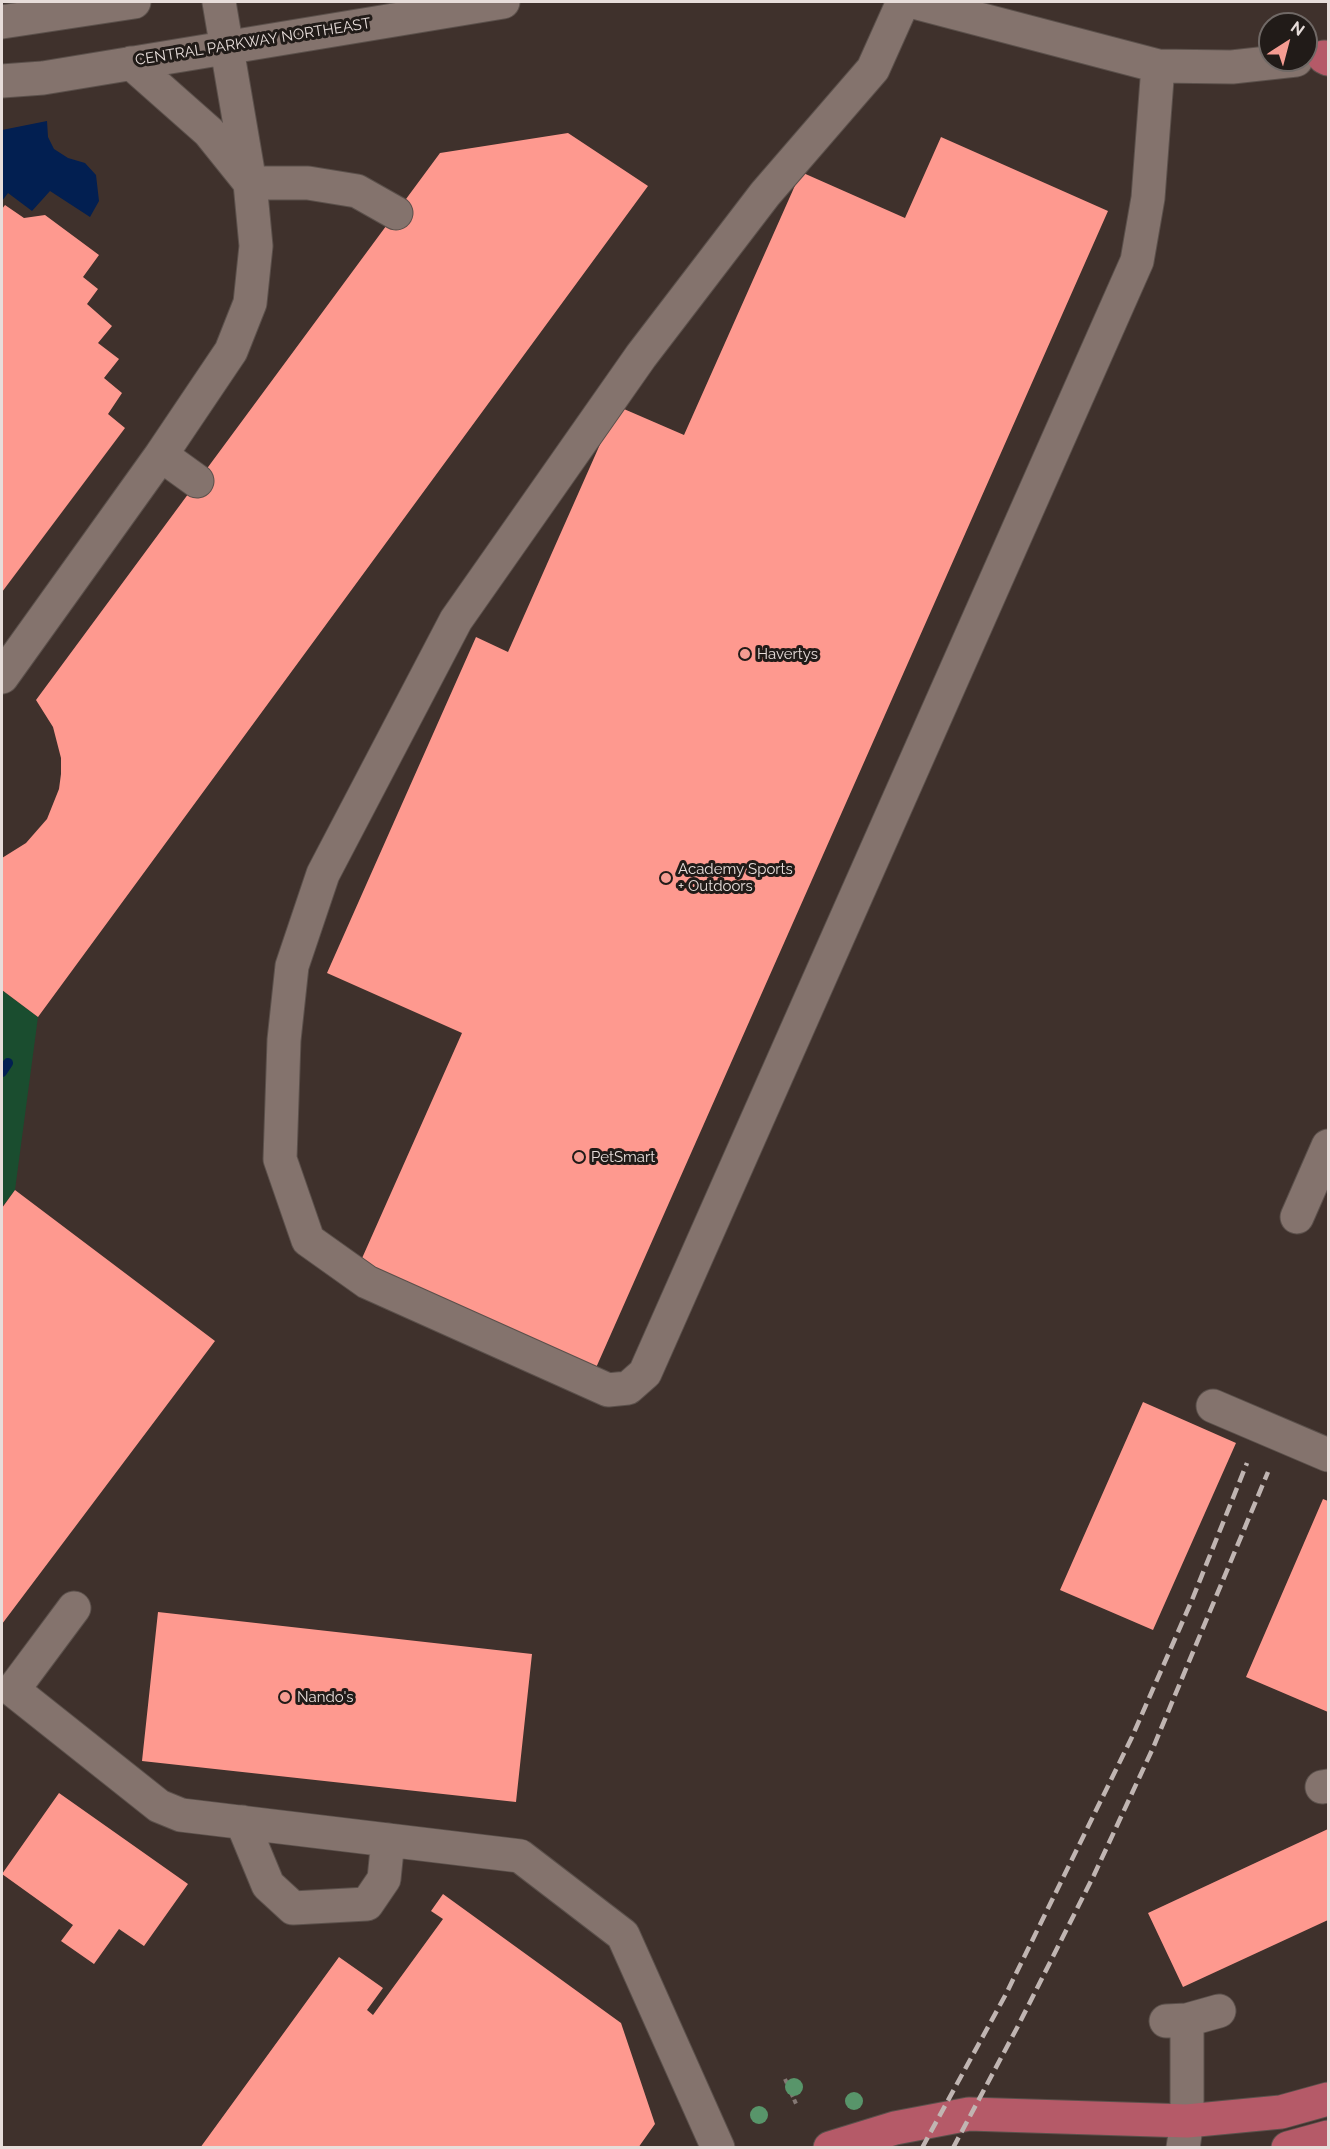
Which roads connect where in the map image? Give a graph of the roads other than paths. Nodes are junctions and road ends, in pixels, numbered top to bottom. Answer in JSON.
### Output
{"nodes":[{"id":1,"x":134,"y":2,"type":"edge"},
{"id":2,"x":219,"y":2,"type":"edge"},
{"id":3,"x":503,"y":2,"type":"edge"},
{"id":4,"x":903,"y":2,"type":"edge"},
{"id":5,"x":914,"y":2,"type":"edge"},
{"id":6,"x":2,"y":22,"type":"edge"},
{"id":7,"x":227,"y":46,"type":"junction"},
{"id":8,"x":131,"y":63,"type":"junction"},
{"id":9,"x":1258,"y":64,"type":"edge"},
{"id":10,"x":1158,"y":66,"type":"junction"},
{"id":11,"x":2,"y":81,"type":"edge"},
{"id":12,"x":250,"y":183,"type":"junction"},
{"id":13,"x":396,"y":213,"type":"dead end"},
{"id":14,"x":161,"y":455,"type":"junction"},
{"id":15,"x":197,"y":481,"type":"dead end"},
{"id":16,"x":2,"y":676,"type":"edge"},
{"id":17,"x":1327,"y":1152,"type":"edge"},
{"id":18,"x":1297,"y":1217,"type":"dead end"},
{"id":19,"x":1213,"y":1406,"type":"dead end"},
{"id":20,"x":1329,"y":1455,"type":"edge"},
{"id":21,"x":74,"y":1608,"type":"dead end"},
{"id":22,"x":242,"y":1822,"type":"junction"},
{"id":23,"x":388,"y":1840,"type":"junction"},
{"id":24,"x":1220,"y":2011,"type":"dead end"},
{"id":25,"x":1329,"y":2099,"type":"edge"},
{"id":26,"x":1185,"y":2134,"type":"edge"},
{"id":27,"x":1329,"y":2138,"type":"edge"},
{"id":28,"x":718,"y":2148,"type":"edge"},
{"id":29,"x":830,"y":2148,"type":"edge"},
{"id":30,"x":1288,"y":2148,"type":"edge"}],
"edges":[{"from":1,"to":6,"type":"street"},
{"from":2,"to":7,"type":"street"},
{"from":3,"to":7,"type":"street","name":"CENTRAL PARKWAY NORTHEAST"},
{"from":4,"to":10,"type":"street"},
{"from":5,"to":10,"type":"street"},
{"from":7,"to":8,"type":"street","name":"CENTRAL PARKWAY NORTHEAST"},
{"from":7,"to":12,"type":"street"},
{"from":8,"to":11,"type":"street","name":"CENTRAL PARKWAY NORTHEAST"},
{"from":8,"to":12,"type":"street"},
{"from":9,"to":10,"type":"street"},
{"from":12,"to":13,"type":"street"},
{"from":12,"to":14,"type":"street"},
{"from":14,"to":15,"type":"street"},
{"from":14,"to":16,"type":"street"},
{"from":17,"to":18,"type":"street"},
{"from":19,"to":20,"type":"street"},
{"from":21,"to":22,"type":"street"},
{"from":22,"to":23,"type":"street"},
{"from":22,"to":23,"type":"street"},
{"from":23,"to":28,"type":"street"},
{"from":24,"to":26,"type":"street"},
{"from":25,"to":26,"type":"main road"},
{"from":26,"to":29,"type":"main road"},
{"from":27,"to":30,"type":"main road"}]}
